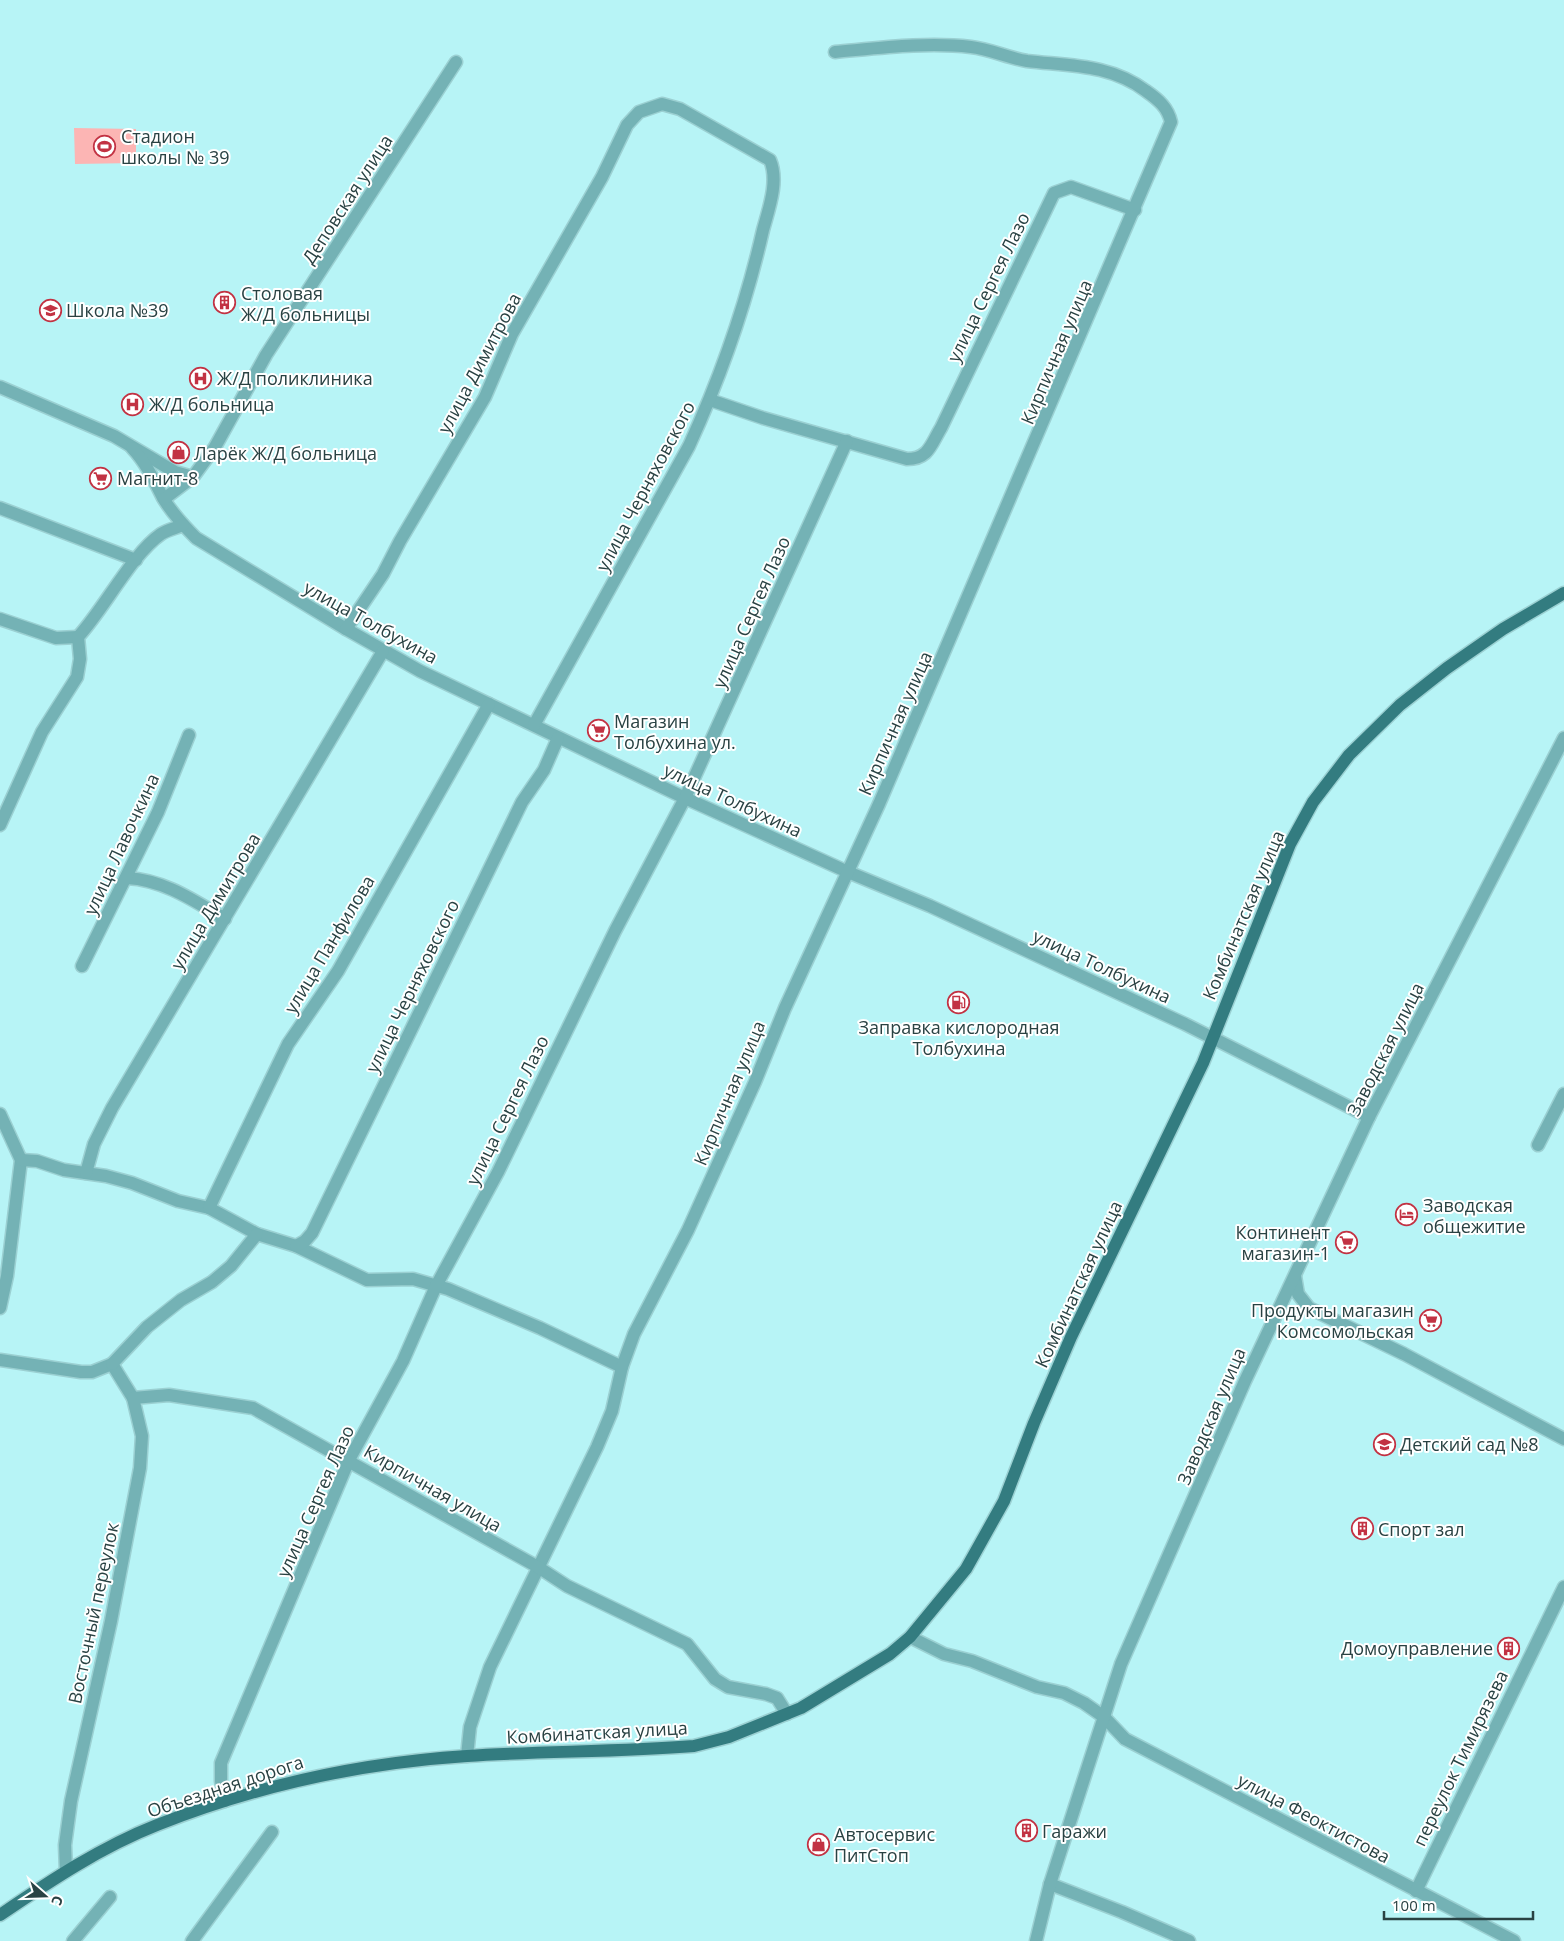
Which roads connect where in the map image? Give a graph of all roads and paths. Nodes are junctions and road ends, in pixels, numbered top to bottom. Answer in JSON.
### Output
{"nodes":[{"id":1,"x":835,"y":52,"type":"dead end"},
{"id":2,"x":456,"y":62,"type":"dead end"},
{"id":3,"x":639,"y":112,"type":"joint"},
{"id":4,"x":1135,"y":210,"type":"junction"},
{"id":5,"x":0,"y":387,"type":"edge"},
{"id":6,"x":710,"y":400,"type":"junction"},
{"id":7,"x":847,"y":441,"type":"junction"},
{"id":8,"x":132,"y":448,"type":"junction"},
{"id":9,"x":193,"y":477,"type":"junction"},
{"id":10,"x":164,"y":499,"type":"junction"},
{"id":11,"x":0,"y":508,"type":"edge"},
{"id":12,"x":183,"y":526,"type":"junction"},
{"id":13,"x":136,"y":560,"type":"junction"},
{"id":14,"x":1564,"y":593,"type":"edge"},
{"id":15,"x":0,"y":619,"type":"edge"},
{"id":16,"x":346,"y":629,"type":"junction"},
{"id":17,"x":78,"y":637,"type":"junction"},
{"id":18,"x":384,"y":651,"type":"junction"},
{"id":19,"x":489,"y":704,"type":"junction"},
{"id":20,"x":534,"y":725,"type":"junction"},
{"id":21,"x":189,"y":735,"type":"dead end"},
{"id":22,"x":558,"y":738,"type":"junction"},
{"id":23,"x":1564,"y":738,"type":"edge"},
{"id":24,"x":686,"y":798,"type":"junction"},
{"id":25,"x":0,"y":825,"type":"edge"},
{"id":26,"x":848,"y":872,"type":"junction"},
{"id":27,"x":126,"y":878,"type":"junction"},
{"id":28,"x":225,"y":918,"type":"junction"},
{"id":29,"x":82,"y":966,"type":"dead end"},
{"id":30,"x":1212,"y":1037,"type":"junction"},
{"id":31,"x":1564,"y":1094,"type":"edge"},
{"id":32,"x":0,"y":1114,"type":"edge"},
{"id":33,"x":1368,"y":1117,"type":"junction"},
{"id":34,"x":1538,"y":1145,"type":"dead end"},
{"id":35,"x":21,"y":1160,"type":"junction"},
{"id":36,"x":86,"y":1173,"type":"junction"},
{"id":37,"x":209,"y":1208,"type":"junction"},
{"id":38,"x":257,"y":1234,"type":"junction"},
{"id":39,"x":296,"y":1246,"type":"junction"},
{"id":40,"x":1295,"y":1276,"type":"junction"},
{"id":41,"x":436,"y":1286,"type":"junction"},
{"id":42,"x":0,"y":1308,"type":"edge"},
{"id":43,"x":0,"y":1360,"type":"edge"},
{"id":44,"x":112,"y":1364,"type":"junction"},
{"id":45,"x":622,"y":1367,"type":"junction"},
{"id":46,"x":132,"y":1398,"type":"junction"},
{"id":47,"x":1564,"y":1439,"type":"edge"},
{"id":48,"x":348,"y":1460,"type":"junction"},
{"id":49,"x":538,"y":1567,"type":"junction"},
{"id":50,"x":1564,"y":1587,"type":"edge"},
{"id":51,"x":910,"y":1637,"type":"junction"},
{"id":52,"x":787,"y":1714,"type":"junction"},
{"id":53,"x":1104,"y":1718,"type":"junction"},
{"id":54,"x":467,"y":1756,"type":"junction"},
{"id":55,"x":225,"y":1801,"type":"junction"},
{"id":56,"x":272,"y":1832,"type":"dead end"},
{"id":57,"x":66,"y":1871,"type":"junction"},
{"id":58,"x":1050,"y":1884,"type":"junction"},
{"id":59,"x":1416,"y":1891,"type":"junction"},
{"id":60,"x":110,"y":1897,"type":"dead end"},
{"id":61,"x":0,"y":1915,"type":"edge"},
{"id":62,"x":73,"y":1941,"type":"edge"},
{"id":63,"x":192,"y":1941,"type":"edge"},
{"id":64,"x":1036,"y":1941,"type":"edge"},
{"id":65,"x":1189,"y":1941,"type":"edge"},
{"id":66,"x":1514,"y":1941,"type":"edge"}],
"edges":[{"from":1,"to":4,"type":"street","name":"Кирпичная улица"},
{"from":2,"to":9,"type":"street","name":"Деповская улица"},
{"from":3,"to":6,"type":"street","name":"улица Черняховского"},
{"from":3,"to":16,"type":"street","name":"улица Димитрова"},
{"from":4,"to":7,"type":"street","name":"улица Сергея Лазо"},
{"from":4,"to":26,"type":"street","name":"Кирпичная улица"},
{"from":5,"to":8,"type":"street","name":"улица Толбухина"},
{"from":6,"to":7,"type":"street","name":"улица Сергея Лазо"},
{"from":6,"to":20,"type":"street","name":"улица Черняховского"},
{"from":7,"to":24,"type":"street","name":"улица Сергея Лазо"},
{"from":8,"to":9,"type":"street","name":"улица Толбухина"},
{"from":8,"to":10,"type":"street","name":"улица Толбухина"},
{"from":9,"to":10,"type":"street","name":"Деповская улица"},
{"from":10,"to":12,"type":"street","name":"улица Толбухина"},
{"from":11,"to":13,"type":"street"},
{"from":12,"to":13,"type":"street"},
{"from":12,"to":16,"type":"street","name":"улица Толбухина"},
{"from":13,"to":17,"type":"street"},
{"from":14,"to":30,"type":"main road","name":"Комбинатская улица"},
{"from":15,"to":17,"type":"street"},
{"from":16,"to":18,"type":"street","name":"улица Толбухина"},
{"from":17,"to":25,"type":"street"},
{"from":18,"to":19,"type":"street","name":"улица Толбухина"},
{"from":18,"to":28,"type":"street","name":"улица Димитрова"},
{"from":19,"to":20,"type":"street","name":"улица Толбухина"},
{"from":19,"to":37,"type":"street","name":"улица Панфилова"},
{"from":20,"to":22,"type":"street","name":"улица Толбухина"},
{"from":21,"to":27,"type":"street","name":"улица Лавочкина"},
{"from":22,"to":24,"type":"street","name":"улица Толбухина"},
{"from":22,"to":39,"type":"street","name":"улица Черняховского"},
{"from":23,"to":33,"type":"street","name":"Заводская улица"},
{"from":24,"to":26,"type":"street","name":"улица Толбухина"},
{"from":24,"to":41,"type":"street","name":"улица Сергея Лазо"},
{"from":26,"to":30,"type":"street","name":"улица Толбухина"},
{"from":26,"to":45,"type":"street","name":"Кирпичная улица"},
{"from":27,"to":28,"type":"street"},
{"from":27,"to":29,"type":"street","name":"улица Лавочкина"},
{"from":28,"to":36,"type":"street","name":"улица Димитрова"},
{"from":30,"to":33,"type":"street","name":"улица Толбухина"},
{"from":30,"to":51,"type":"main road","name":"Комбинатская улица"},
{"from":31,"to":34,"type":"street"},
{"from":32,"to":35,"type":"street"},
{"from":33,"to":40,"type":"street","name":"Заводская улица"},
{"from":35,"to":36,"type":"street"},
{"from":35,"to":42,"type":"street"},
{"from":36,"to":37,"type":"street"},
{"from":37,"to":38,"type":"street"},
{"from":38,"to":39,"type":"street"},
{"from":38,"to":44,"type":"street"},
{"from":39,"to":41,"type":"street"},
{"from":40,"to":47,"type":"street"},
{"from":40,"to":53,"type":"street","name":"Заводская улица"},
{"from":41,"to":45,"type":"street"},
{"from":41,"to":48,"type":"street","name":"улица Сергея Лазо"},
{"from":43,"to":44,"type":"street"},
{"from":44,"to":46,"type":"street"},
{"from":45,"to":49,"type":"street","name":"Кирпичная улица"},
{"from":46,"to":48,"type":"street","name":"Кирпичная улица"},
{"from":46,"to":57,"type":"street","name":"Восточный переулок"},
{"from":48,"to":49,"type":"street","name":"Кирпичная улица"},
{"from":48,"to":55,"type":"street","name":"улица Сергея Лазо"},
{"from":49,"to":52,"type":"street","name":"Кирпичная улица"},
{"from":49,"to":54,"type":"street"},
{"from":50,"to":59,"type":"street","name":"переулок Тимирязева"},
{"from":51,"to":52,"type":"main road","name":"Комбинатская улица"},
{"from":51,"to":53,"type":"street","name":"улица Феоктистова"},
{"from":52,"to":54,"type":"main road","name":"Комбинатская улица"},
{"from":53,"to":58,"type":"street","name":"Заводская улица"},
{"from":53,"to":59,"type":"street","name":"улица Феоктистова"},
{"from":54,"to":55,"type":"main road","name":"Объездная дорога"},
{"from":55,"to":57,"type":"main road","name":"Объездная дорога"},
{"from":56,"to":63,"type":"street"},
{"from":57,"to":61,"type":"main road","name":"Объездная дорога"},
{"from":58,"to":64,"type":"street","name":"Заводская улица"},
{"from":58,"to":65,"type":"street"},
{"from":59,"to":66,"type":"street","name":"улица Феоктистова"},
{"from":60,"to":62,"type":"street"}]}
